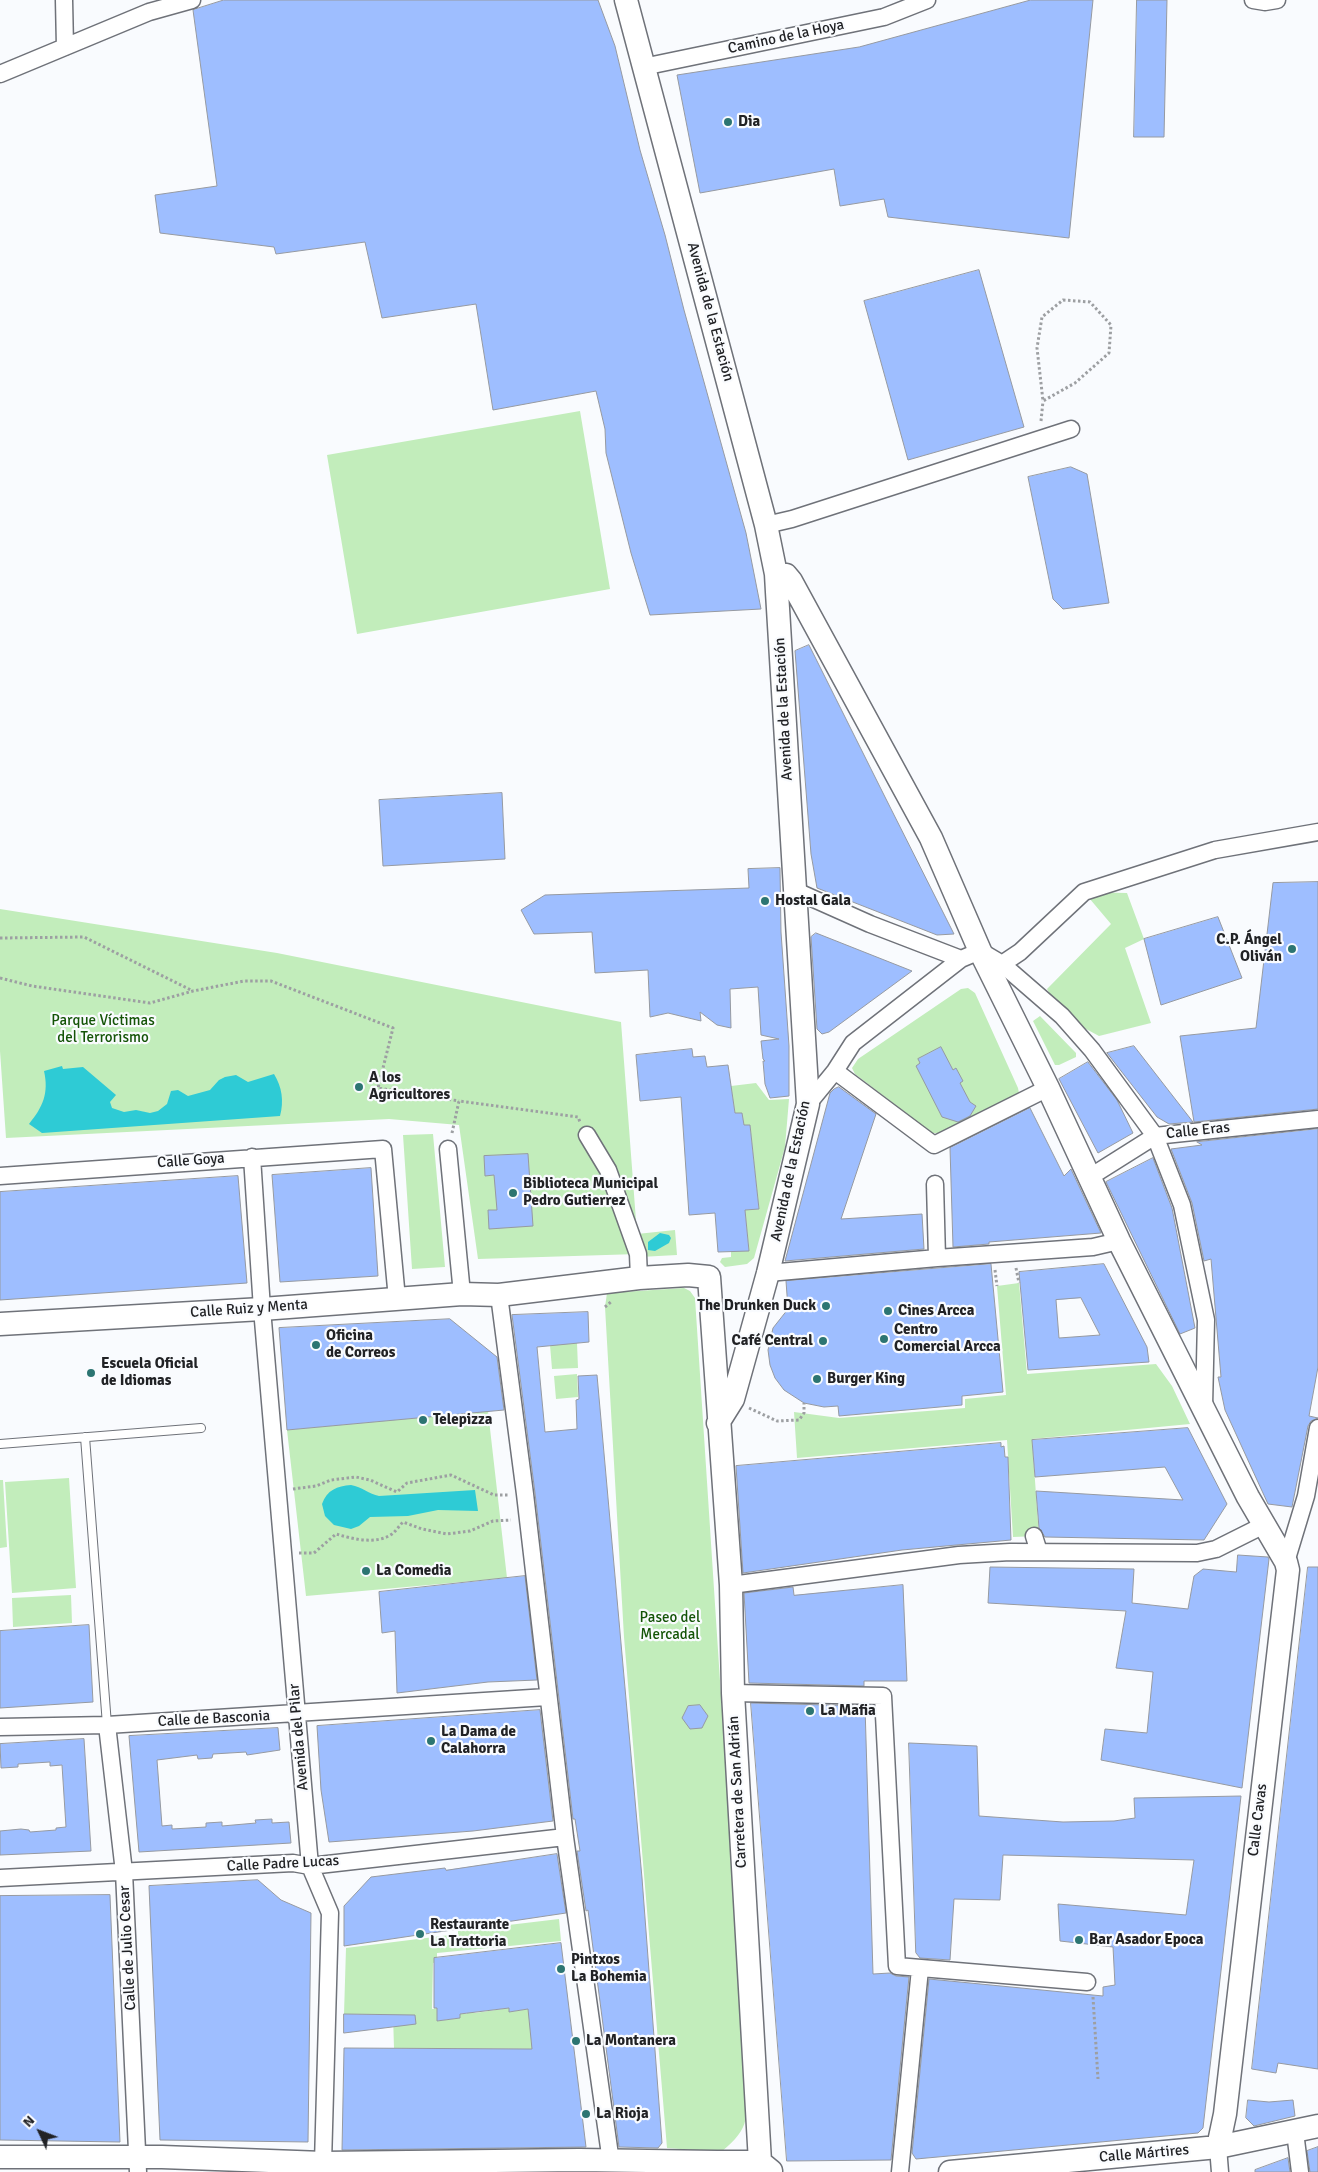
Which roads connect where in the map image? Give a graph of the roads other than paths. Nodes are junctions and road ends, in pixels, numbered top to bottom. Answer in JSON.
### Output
{"nodes":[{"id":1,"x":64,"y":0,"type":"edge"},
{"id":2,"x":192,"y":0,"type":"edge"},
{"id":3,"x":626,"y":0,"type":"edge"},
{"id":4,"x":927,"y":0,"type":"edge"},
{"id":5,"x":1253,"y":0,"type":"edge"},
{"id":6,"x":1277,"y":0,"type":"edge"},
{"id":7,"x":65,"y":47,"type":"junction"},
{"id":8,"x":643,"y":67,"type":"junction"},
{"id":9,"x":0,"y":74,"type":"edge"},
{"id":10,"x":1071,"y":429,"type":"dead end"},
{"id":11,"x":766,"y":525,"type":"junction"},
{"id":12,"x":776,"y":574,"type":"junction"},
{"id":13,"x":1318,"y":832,"type":"edge"},
{"id":14,"x":796,"y":891,"type":"junction"},
{"id":15,"x":970,"y":955,"type":"junction"},
{"id":16,"x":1002,"y":964,"type":"junction"},
{"id":17,"x":835,"y":1071,"type":"junction"},
{"id":18,"x":1048,"y":1088,"type":"junction"},
{"id":19,"x":808,"y":1104,"type":"junction"},
{"id":20,"x":1318,"y":1119,"type":"edge"},
{"id":21,"x":587,"y":1135,"type":"road end"},
{"id":22,"x":1154,"y":1136,"type":"junction"},
{"id":23,"x":448,"y":1148,"type":"road end"},
{"id":24,"x":252,"y":1156,"type":"junction"},
{"id":25,"x":0,"y":1176,"type":"edge"},
{"id":26,"x":1090,"y":1177,"type":"junction"},
{"id":27,"x":935,"y":1184,"type":"dead end"},
{"id":28,"x":1119,"y":1241,"type":"junction"},
{"id":29,"x":938,"y":1258,"type":"junction"},
{"id":30,"x":768,"y":1273,"type":"junction"},
{"id":31,"x":639,"y":1278,"type":"junction"},
{"id":32,"x":462,"y":1294,"type":"junction"},
{"id":33,"x":498,"y":1295,"type":"junction"},
{"id":34,"x":397,"y":1299,"type":"junction"},
{"id":35,"x":262,"y":1309,"type":"junction"},
{"id":36,"x":0,"y":1324,"type":"edge"},
{"id":37,"x":1204,"y":1411,"type":"junction"},
{"id":38,"x":718,"y":1423,"type":"junction"},
{"id":39,"x":201,"y":1428,"type":"dead end"},
{"id":40,"x":1318,"y":1428,"type":"edge"},
{"id":41,"x":85,"y":1437,"type":"junction"},
{"id":42,"x":0,"y":1444,"type":"edge"},
{"id":43,"x":1312,"y":1496,"type":"edge"},
{"id":44,"x":1264,"y":1525,"type":"junction"},
{"id":45,"x":1286,"y":1562,"type":"junction"},
{"id":46,"x":731,"y":1585,"type":"junction"},
{"id":47,"x":732,"y":1693,"type":"junction"},
{"id":48,"x":547,"y":1697,"type":"junction"},
{"id":49,"x":297,"y":1714,"type":"junction"},
{"id":50,"x":107,"y":1725,"type":"junction"},
{"id":51,"x":0,"y":1727,"type":"edge"},
{"id":52,"x":565,"y":1836,"type":"junction"},
{"id":53,"x":310,"y":1866,"type":"junction"},
{"id":54,"x":124,"y":1872,"type":"junction"},
{"id":55,"x":0,"y":1878,"type":"edge"},
{"id":56,"x":920,"y":1969,"type":"junction"},
{"id":57,"x":1087,"y":1982,"type":"road end"},
{"id":58,"x":1318,"y":2126,"type":"edge"},
{"id":59,"x":1295,"y":2132,"type":"junction"},
{"id":60,"x":1218,"y":2147,"type":"junction"},
{"id":61,"x":0,"y":2157,"type":"edge"},
{"id":62,"x":611,"y":2162,"type":"junction"},
{"id":63,"x":323,"y":2163,"type":"junction"},
{"id":64,"x":138,"y":2164,"type":"edge"},
{"id":65,"x":579,"y":2166,"type":"edge"},
{"id":66,"x":714,"y":2167,"type":"edge"},
{"id":67,"x":766,"y":2167,"type":"edge"},
{"id":68,"x":900,"y":2172,"type":"edge"},
{"id":69,"x":950,"y":2172,"type":"edge"},
{"id":70,"x":1220,"y":2172,"type":"edge"},
{"id":71,"x":1300,"y":2172,"type":"edge"}],
"edges":[{"from":1,"to":7,"type":"street"},
{"from":2,"to":7,"type":"street"},
{"from":3,"to":8,"type":"street","name":"Avenida de la Estación"},
{"from":4,"to":8,"type":"street","name":"Camino de la Hoya"},
{"from":5,"to":6,"type":"street"},
{"from":7,"to":9,"type":"street"},
{"from":8,"to":11,"type":"street","name":"Avenida de la Estación"},
{"from":10,"to":11,"type":"street"},
{"from":11,"to":12,"type":"street","name":"Avenida de la Estación"},
{"from":12,"to":14,"type":"street","name":"Avenida de la Estación"},
{"from":12,"to":15,"type":"street"},
{"from":13,"to":16,"type":"street"},
{"from":14,"to":15,"type":"street"},
{"from":14,"to":19,"type":"street","name":"Avenida de la Estación"},
{"from":15,"to":16,"type":"street"},
{"from":15,"to":17,"type":"street"},
{"from":15,"to":18,"type":"street"},
{"from":16,"to":22,"type":"street"},
{"from":17,"to":18,"type":"street"},
{"from":17,"to":19,"type":"street"},
{"from":18,"to":26,"type":"street"},
{"from":19,"to":30,"type":"street","name":"Avenida de la Estación"},
{"from":20,"to":22,"type":"street","name":"Calle Eras"},
{"from":21,"to":31,"type":"street"},
{"from":22,"to":26,"type":"street","name":"Calle Eras"},
{"from":22,"to":37,"type":"street"},
{"from":23,"to":32,"type":"street"},
{"from":24,"to":25,"type":"street","name":"Calle Goya"},
{"from":24,"to":34,"type":"street","name":"Calle Goya"},
{"from":24,"to":35,"type":"street","name":"Avenida del Pilar"},
{"from":26,"to":28,"type":"street"},
{"from":27,"to":29,"type":"street"},
{"from":28,"to":29,"type":"street"},
{"from":28,"to":37,"type":"street"},
{"from":29,"to":30,"type":"street"},
{"from":30,"to":38,"type":"street","name":"Avenida de la Estación"},
{"from":31,"to":33,"type":"street","name":"Calle Ruiz y Menta"},
{"from":31,"to":38,"type":"street","name":"Carretera de San Adrián"},
{"from":32,"to":33,"type":"street","name":"Calle Ruiz y Menta"},
{"from":32,"to":34,"type":"street","name":"Calle Ruiz y Menta"},
{"from":33,"to":48,"type":"street"},
{"from":34,"to":35,"type":"street","name":"Calle Ruiz y Menta"},
{"from":35,"to":36,"type":"street","name":"Calle Ruiz y Menta"},
{"from":35,"to":49,"type":"street","name":"Avenida del Pilar"},
{"from":37,"to":44,"type":"street"},
{"from":38,"to":46,"type":"street","name":"Carretera de San Adrián"},
{"from":39,"to":41,"type":"lane"},
{"from":40,"to":43,"type":"street","name":"Calle Cavas"},
{"from":41,"to":42,"type":"lane"},
{"from":41,"to":50,"type":"lane"},
{"from":43,"to":45,"type":"street","name":"Calle Cavas"},
{"from":44,"to":45,"type":"street"},
{"from":44,"to":46,"type":"street"},
{"from":45,"to":60,"type":"street","name":"Calle Cavas"},
{"from":46,"to":47,"type":"street","name":"Carretera de San Adrián"},
{"from":47,"to":56,"type":"street"},
{"from":47,"to":67,"type":"street","name":"Carretera de San Adrián"},
{"from":48,"to":49,"type":"street","name":"Calle de Basconia"},
{"from":48,"to":52,"type":"street"},
{"from":49,"to":50,"type":"street","name":"Calle de Basconia"},
{"from":49,"to":53,"type":"street","name":"Avenida del Pilar"},
{"from":50,"to":51,"type":"street","name":"Calle de Basconia"},
{"from":50,"to":54,"type":"street","name":"Calle de Julio Cesar"},
{"from":52,"to":53,"type":"street","name":"Calle Padre Lucas"},
{"from":52,"to":62,"type":"street"},
{"from":53,"to":54,"type":"street","name":"Calle Padre Lucas"},
{"from":53,"to":63,"type":"street","name":"Avenida del Pilar"},
{"from":54,"to":55,"type":"street","name":"Calle Padre Lucas"},
{"from":54,"to":64,"type":"street","name":"Calle de Julio Cesar"},
{"from":56,"to":57,"type":"street"},
{"from":56,"to":68,"type":"street"},
{"from":58,"to":59,"type":"street","name":"Calle Mártires"},
{"from":59,"to":60,"type":"street","name":"Calle Mártires"},
{"from":59,"to":71,"type":"street"},
{"from":60,"to":69,"type":"street","name":"Calle Mártires"},
{"from":60,"to":70,"type":"street"},
{"from":61,"to":64,"type":"street"},
{"from":62,"to":65,"type":"street"},
{"from":62,"to":66,"type":"street"},
{"from":63,"to":64,"type":"street"},
{"from":63,"to":65,"type":"street"},
{"from":66,"to":67,"type":"street"}]}
